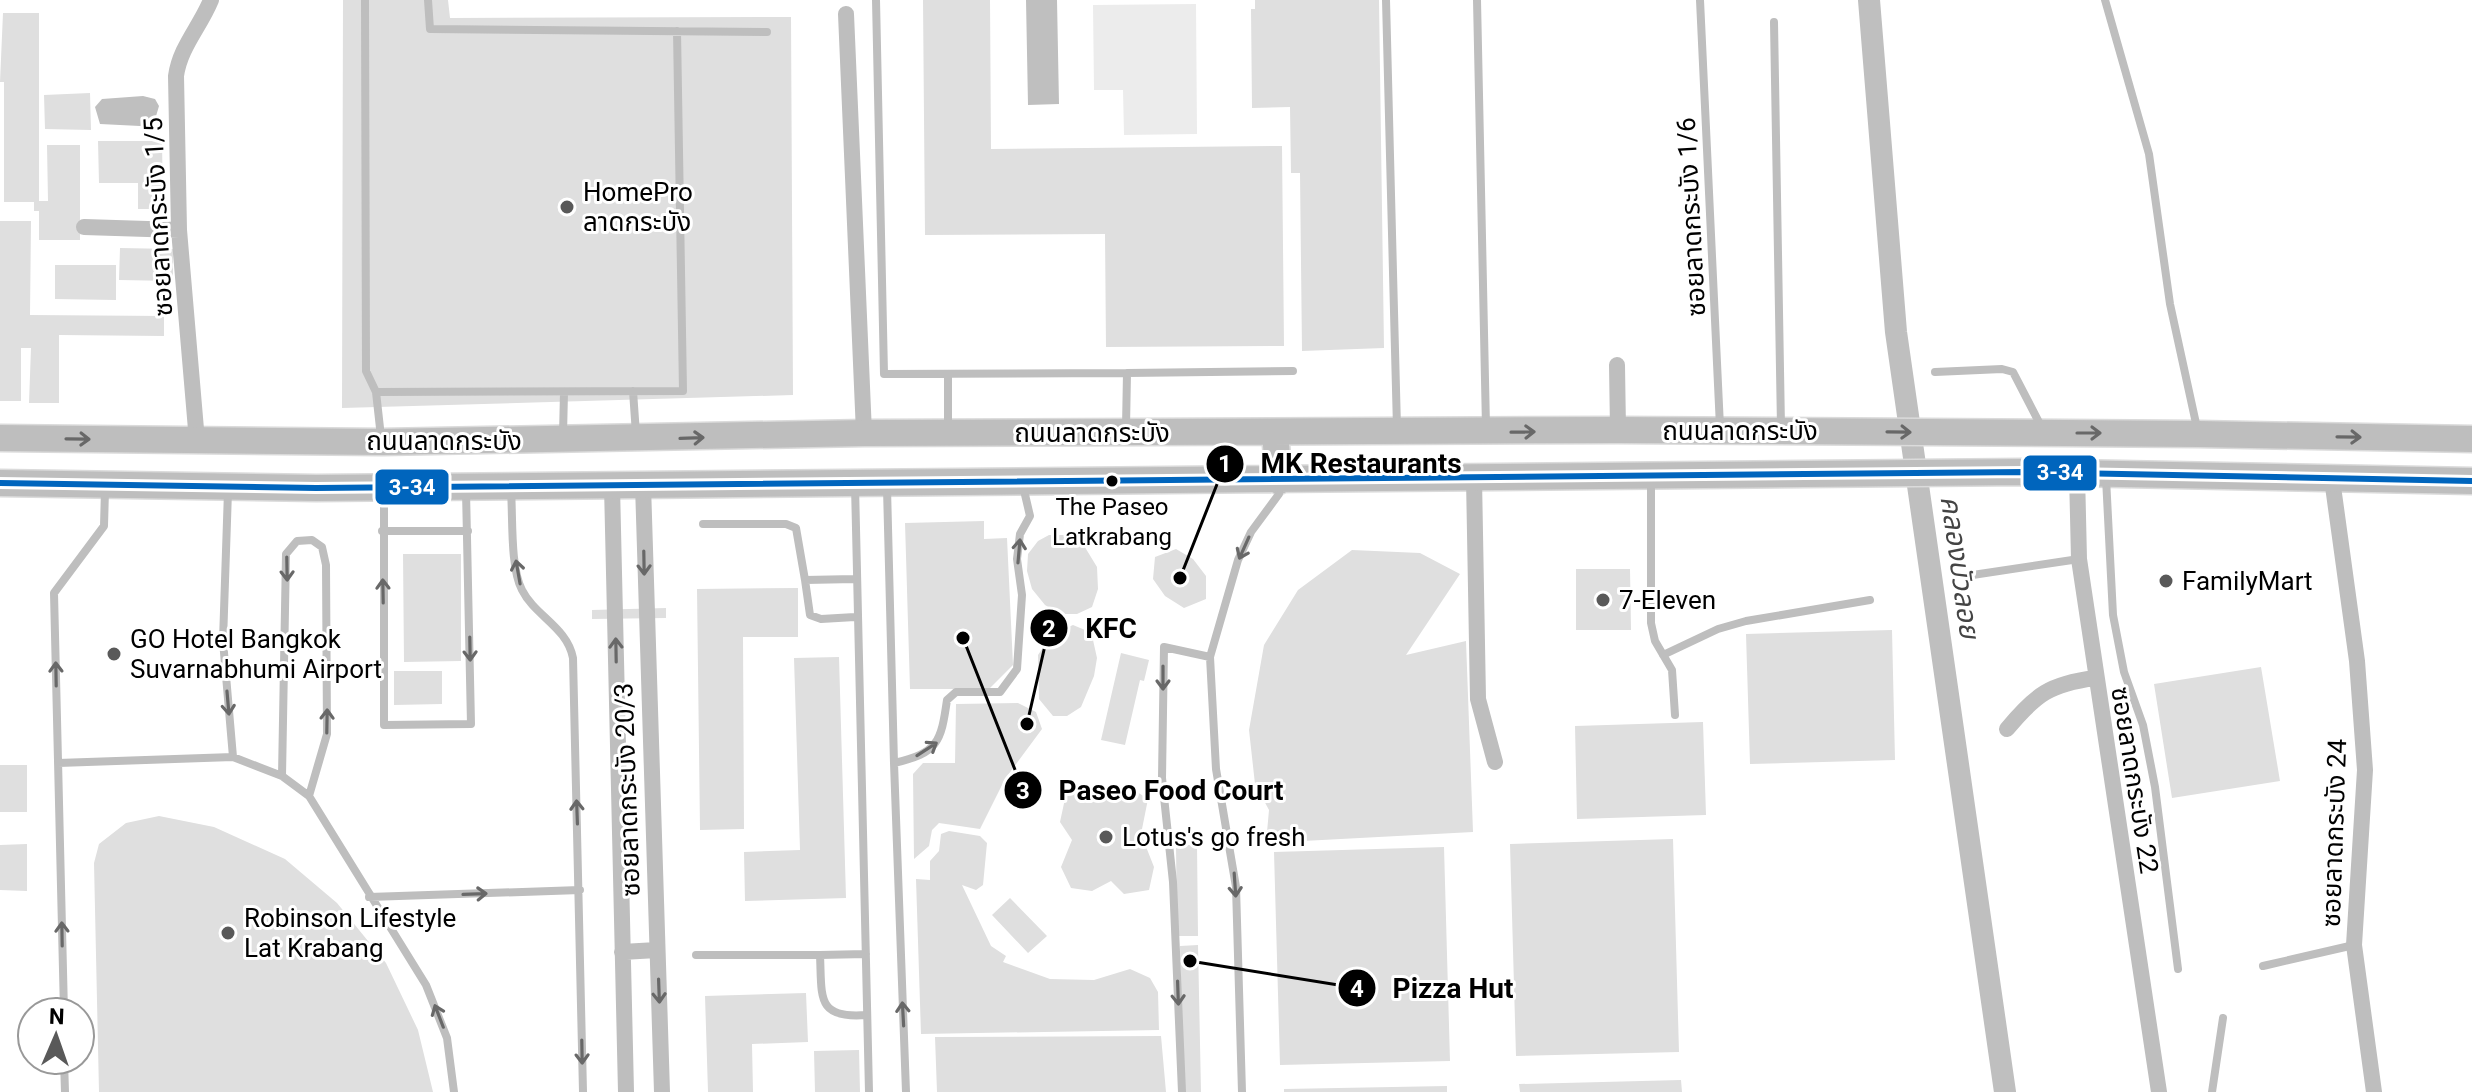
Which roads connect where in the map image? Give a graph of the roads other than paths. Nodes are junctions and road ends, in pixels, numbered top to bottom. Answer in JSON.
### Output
{"nodes":[{"id":1,"x":212,"y":0,"type":"edge"},
{"id":2,"x":365,"y":0,"type":"edge"},
{"id":3,"x":428,"y":0,"type":"edge"},
{"id":4,"x":876,"y":0,"type":"edge"},
{"id":5,"x":1386,"y":0,"type":"edge"},
{"id":6,"x":1477,"y":0,"type":"edge"},
{"id":7,"x":1700,"y":0,"type":"edge"},
{"id":8,"x":2105,"y":0,"type":"edge"},
{"id":9,"x":846,"y":14,"type":"dead end"},
{"id":10,"x":1774,"y":22,"type":"dead end"},
{"id":11,"x":677,"y":31,"type":"junction"},
{"id":12,"x":767,"y":32,"type":"dead end"},
{"id":13,"x":84,"y":227,"type":"dead end"},
{"id":14,"x":179,"y":230,"type":"junction"},
{"id":15,"x":1617,"y":365,"type":"dead end"},
{"id":16,"x":1293,"y":371,"type":"dead end"},
{"id":17,"x":1935,"y":372,"type":"dead end"},
{"id":18,"x":1127,"y":373,"type":"junction"},
{"id":19,"x":948,"y":374,"type":"junction"},
{"id":20,"x":633,"y":391,"type":"junction"},
{"id":21,"x":376,"y":392,"type":"junction"},
{"id":22,"x":564,"y":392,"type":"junction"},
{"id":23,"x":1618,"y":430,"type":"junction"},
{"id":24,"x":1720,"y":431,"type":"junction"},
{"id":25,"x":1125,"y":432,"type":"junction"},
{"id":26,"x":1781,"y":432,"type":"junction"},
{"id":27,"x":864,"y":433,"type":"junction"},
{"id":28,"x":948,"y":433,"type":"junction"},
{"id":29,"x":1275,"y":433,"type":"junction"},
{"id":30,"x":1397,"y":433,"type":"junction"},
{"id":31,"x":1486,"y":433,"type":"junction"},
{"id":32,"x":2047,"y":433,"type":"junction"},
{"id":33,"x":2199,"y":434,"type":"junction"},
{"id":34,"x":0,"y":438,"type":"edge"},
{"id":35,"x":2472,"y":439,"type":"edge"},
{"id":36,"x":563,"y":440,"type":"junction"},
{"id":37,"x":637,"y":440,"type":"junction"},
{"id":38,"x":197,"y":441,"type":"junction"},
{"id":39,"x":382,"y":442,"type":"junction"},
{"id":40,"x":2077,"y":473,"type":"junction"},
{"id":41,"x":2106,"y":473,"type":"junction"},
{"id":42,"x":1651,"y":477,"type":"junction"},
{"id":43,"x":1474,"y":478,"type":"junction"},
{"id":44,"x":1021,"y":479,"type":"junction"},
{"id":45,"x":2332,"y":479,"type":"junction"},
{"id":46,"x":855,"y":480,"type":"junction"},
{"id":47,"x":887,"y":480,"type":"junction"},
{"id":48,"x":1279,"y":481,"type":"junction"},
{"id":49,"x":2472,"y":481,"type":"edge"},
{"id":50,"x":0,"y":483,"type":"edge"},
{"id":51,"x":104,"y":484,"type":"junction"},
{"id":52,"x":643,"y":485,"type":"junction"},
{"id":53,"x":228,"y":486,"type":"junction"},
{"id":54,"x":511,"y":486,"type":"junction"},
{"id":55,"x":612,"y":486,"type":"junction"},
{"id":56,"x":384,"y":487,"type":"junction"},
{"id":57,"x":466,"y":487,"type":"junction"},
{"id":58,"x":703,"y":524,"type":"dead end"},
{"id":59,"x":382,"y":531,"type":"junction"},
{"id":60,"x":468,"y":531,"type":"junction"},
{"id":61,"x":2079,"y":559,"type":"junction"},
{"id":62,"x":1966,"y":576,"type":"dead end"},
{"id":63,"x":855,"y":579,"type":"junction"},
{"id":64,"x":805,"y":580,"type":"junction"},
{"id":65,"x":1870,"y":600,"type":"dead end"},
{"id":66,"x":855,"y":617,"type":"junction"},
{"id":67,"x":1663,"y":655,"type":"junction"},
{"id":68,"x":1210,"y":657,"type":"junction"},
{"id":69,"x":2095,"y":678,"type":"junction"},
{"id":70,"x":1675,"y":715,"type":"dead end"},
{"id":71,"x":2007,"y":729,"type":"dead end"},
{"id":72,"x":618,"y":733,"type":"junction"},
{"id":73,"x":649,"y":733,"type":"junction"},
{"id":74,"x":233,"y":757,"type":"junction"},
{"id":75,"x":1495,"y":762,"type":"dead end"},
{"id":76,"x":58,"y":763,"type":"junction"},
{"id":77,"x":894,"y":763,"type":"junction"},
{"id":78,"x":282,"y":776,"type":"junction"},
{"id":79,"x":309,"y":796,"type":"junction"},
{"id":80,"x":580,"y":890,"type":"junction"},
{"id":81,"x":369,"y":897,"type":"junction"},
{"id":82,"x":2354,"y":945,"type":"junction"},
{"id":83,"x":657,"y":950,"type":"junction"},
{"id":84,"x":622,"y":952,"type":"junction"},
{"id":85,"x":866,"y":954,"type":"junction"},
{"id":86,"x":696,"y":955,"type":"dead end"},
{"id":87,"x":820,"y":955,"type":"junction"},
{"id":88,"x":2263,"y":966,"type":"dead end"},
{"id":89,"x":2178,"y":969,"type":"dead end"},
{"id":90,"x":64,"y":996,"type":"edge"},
{"id":91,"x":866,"y":1015,"type":"junction"},
{"id":92,"x":2223,"y":1018,"type":"dead end"},
{"id":93,"x":454,"y":1092,"type":"edge"},
{"id":94,"x":583,"y":1092,"type":"edge"},
{"id":95,"x":626,"y":1092,"type":"edge"},
{"id":96,"x":662,"y":1092,"type":"edge"},
{"id":97,"x":869,"y":1092,"type":"edge"},
{"id":98,"x":906,"y":1092,"type":"edge"},
{"id":99,"x":1182,"y":1092,"type":"edge"},
{"id":100,"x":1242,"y":1092,"type":"edge"},
{"id":101,"x":2159,"y":1092,"type":"edge"},
{"id":102,"x":2212,"y":1092,"type":"edge"},
{"id":103,"x":2374,"y":1092,"type":"edge"}],
"edges":[{"from":1,"to":14,"type":"street","name":"ซอยลาดกระบัง 1/5"},
{"from":2,"to":21,"type":"lane"},
{"from":3,"to":11,"type":"lane"},
{"from":4,"to":19,"type":"lane"},
{"from":5,"to":30,"type":"lane"},
{"from":6,"to":31,"type":"lane"},
{"from":7,"to":24,"type":"lane","name":"ซอยลาดกระบัง 1/6"},
{"from":8,"to":33,"type":"lane"},
{"from":9,"to":27,"type":"street"},
{"from":10,"to":26,"type":"lane"},
{"from":11,"to":12,"type":"lane"},
{"from":11,"to":20,"type":"lane"},
{"from":13,"to":14,"type":"street"},
{"from":14,"to":38,"type":"street","name":"ซอยลาดกระบัง 1/5"},
{"from":15,"to":23,"type":"street"},
{"from":16,"to":18,"type":"lane"},
{"from":17,"to":32,"type":"lane"},
{"from":18,"to":19,"type":"lane"},
{"from":18,"to":25,"type":"lane"},
{"from":19,"to":28,"type":"lane"},
{"from":20,"to":22,"type":"lane"},
{"from":20,"to":37,"type":"lane"},
{"from":21,"to":22,"type":"lane"},
{"from":21,"to":39,"type":"lane"},
{"from":22,"to":36,"type":"lane"},
{"from":23,"to":24,"type":"main road","name":"ถนนลาดกระบัง"},
{"from":31,"to":23,"type":"main road","name":"ถนนลาดกระบัง","one_way":true},
{"from":24,"to":26,"type":"main road","name":"ถนนลาดกระบัง"},
{"from":25,"to":28,"type":"main road","name":"ถนนลาดกระบัง"},
{"from":25,"to":29,"type":"main road","name":"ถนนลาดกระบัง"},
{"from":26,"to":32,"type":"main road","name":"ถนนลาดกระบัง","one_way":true},
{"from":27,"to":28,"type":"main road","name":"ถนนลาดกระบัง"},
{"from":37,"to":27,"type":"main road","name":"ถนนลาดกระบัง","one_way":true},
{"from":29,"to":30,"type":"main road","name":"ถนนลาดกระบัง"},
{"from":29,"to":48,"type":"main road"},
{"from":30,"to":31,"type":"main road","name":"ถนนลาดกระบัง"},
{"from":32,"to":33,"type":"main road","name":"ถนนลาดกระบัง","one_way":true},
{"from":33,"to":35,"type":"main road","name":"ถนนลาดกระบัง","one_way":true},
{"from":34,"to":38,"type":"main road","name":"ถนนลาดกระบัง","one_way":true},
{"from":36,"to":37,"type":"main road","name":"ถนนลาดกระบัง"},
{"from":36,"to":39,"type":"main road","name":"ถนนลาดกระบัง"},
{"from":38,"to":39,"type":"main road","name":"ถนนลาดกระบัง"},
{"from":40,"to":41,"type":"main road","name":"ถนนลาดกระบัง"},
{"from":40,"to":42,"type":"main road","name":"ถนนลาดกระบัง"},
{"from":40,"to":61,"type":"street","name":"ซอยลาดกระบัง 22"},
{"from":41,"to":45,"type":"main road","name":"ถนนลาดกระบัง"},
{"from":41,"to":89,"type":"lane"},
{"from":42,"to":43,"type":"main road","name":"ถนนลาดกระบัง"},
{"from":42,"to":67,"type":"lane"},
{"from":43,"to":48,"type":"main road","name":"ถนนลาดกระบัง"},
{"from":43,"to":75,"type":"street"},
{"from":44,"to":47,"type":"main road","name":"ถนนลาดกระบัง"},
{"from":44,"to":48,"type":"main road","name":"ถนนลาดกระบัง"},
{"from":77,"to":44,"type":"lane","one_way":true},
{"from":45,"to":49,"type":"main road","name":"ถนนลาดกระบัง"},
{"from":45,"to":82,"type":"street","name":"ซอยลาดกระบัง 24"},
{"from":46,"to":47,"type":"main road","name":"ถนนลาดกระบัง"},
{"from":46,"to":52,"type":"main road","name":"ถนนลาดกระบัง"},
{"from":46,"to":63,"type":"lane"},
{"from":47,"to":77,"type":"lane"},
{"from":48,"to":68,"type":"lane","one_way":true},
{"from":50,"to":51,"type":"main road","name":"ถนนลาดกระบัง"},
{"from":51,"to":53,"type":"main road","name":"ถนนลาดกระบัง"},
{"from":76,"to":51,"type":"lane","one_way":true},
{"from":52,"to":55,"type":"main road","name":"ถนนลาดกระบัง"},
{"from":52,"to":73,"type":"street","name":"ซอยลาดกระบัง 20/3","one_way":true},
{"from":53,"to":56,"type":"main road","name":"ถนนลาดกระบัง"},
{"from":53,"to":74,"type":"lane","one_way":true},
{"from":54,"to":55,"type":"main road","name":"ถนนลาดกระบัง"},
{"from":54,"to":57,"type":"main road","name":"ถนนลาดกระบัง"},
{"from":80,"to":54,"type":"lane","one_way":true},
{"from":72,"to":55,"type":"street","name":"ซอยลาดกระบัง 20/3","one_way":true},
{"from":56,"to":57,"type":"main road","name":"ถนนลาดกระบัง"},
{"from":56,"to":59,"type":"lane"},
{"from":57,"to":60,"type":"lane"},
{"from":58,"to":64,"type":"lane"},
{"from":59,"to":60,"type":"lane"},
{"from":60,"to":59,"type":"lane","one_way":true},
{"from":61,"to":62,"type":"lane"},
{"from":61,"to":69,"type":"street","name":"ซอยลาดกระบัง 22"},
{"from":63,"to":64,"type":"lane"},
{"from":63,"to":66,"type":"lane"},
{"from":64,"to":66,"type":"lane"},
{"from":65,"to":67,"type":"lane"},
{"from":66,"to":85,"type":"lane"},
{"from":67,"to":70,"type":"lane"},
{"from":68,"to":99,"type":"lane","one_way":true},
{"from":68,"to":100,"type":"lane","one_way":true},
{"from":69,"to":71,"type":"street"},
{"from":69,"to":101,"type":"street","name":"ซอยลาดกระบัง 22"},
{"from":72,"to":73,"type":"street"},
{"from":72,"to":84,"type":"street","name":"ซอยลาดกระบัง 20/3"},
{"from":73,"to":83,"type":"street","name":"ซอยลาดกระบัง 20/3"},
{"from":74,"to":76,"type":"lane"},
{"from":74,"to":78,"type":"lane"},
{"from":90,"to":76,"type":"lane","one_way":true},
{"from":98,"to":77,"type":"lane","one_way":true},
{"from":78,"to":79,"type":"lane"},
{"from":79,"to":78,"type":"lane","one_way":true},
{"from":79,"to":81,"type":"lane"},
{"from":81,"to":80,"type":"lane","one_way":true},
{"from":80,"to":94,"type":"lane","one_way":true},
{"from":93,"to":81,"type":"lane","one_way":true},
{"from":82,"to":88,"type":"lane"},
{"from":82,"to":103,"type":"street","name":"ซอยลาดกระบัง 24"},
{"from":83,"to":84,"type":"street"},
{"from":83,"to":96,"type":"street","name":"ซอยลาดกระบัง 20/3","one_way":true},
{"from":84,"to":95,"type":"street","name":"ซอยลาดกระบัง 20/3"},
{"from":85,"to":87,"type":"lane"},
{"from":85,"to":91,"type":"lane"},
{"from":86,"to":87,"type":"lane"},
{"from":87,"to":91,"type":"lane"},
{"from":91,"to":97,"type":"lane"},
{"from":92,"to":102,"type":"lane"}]}
